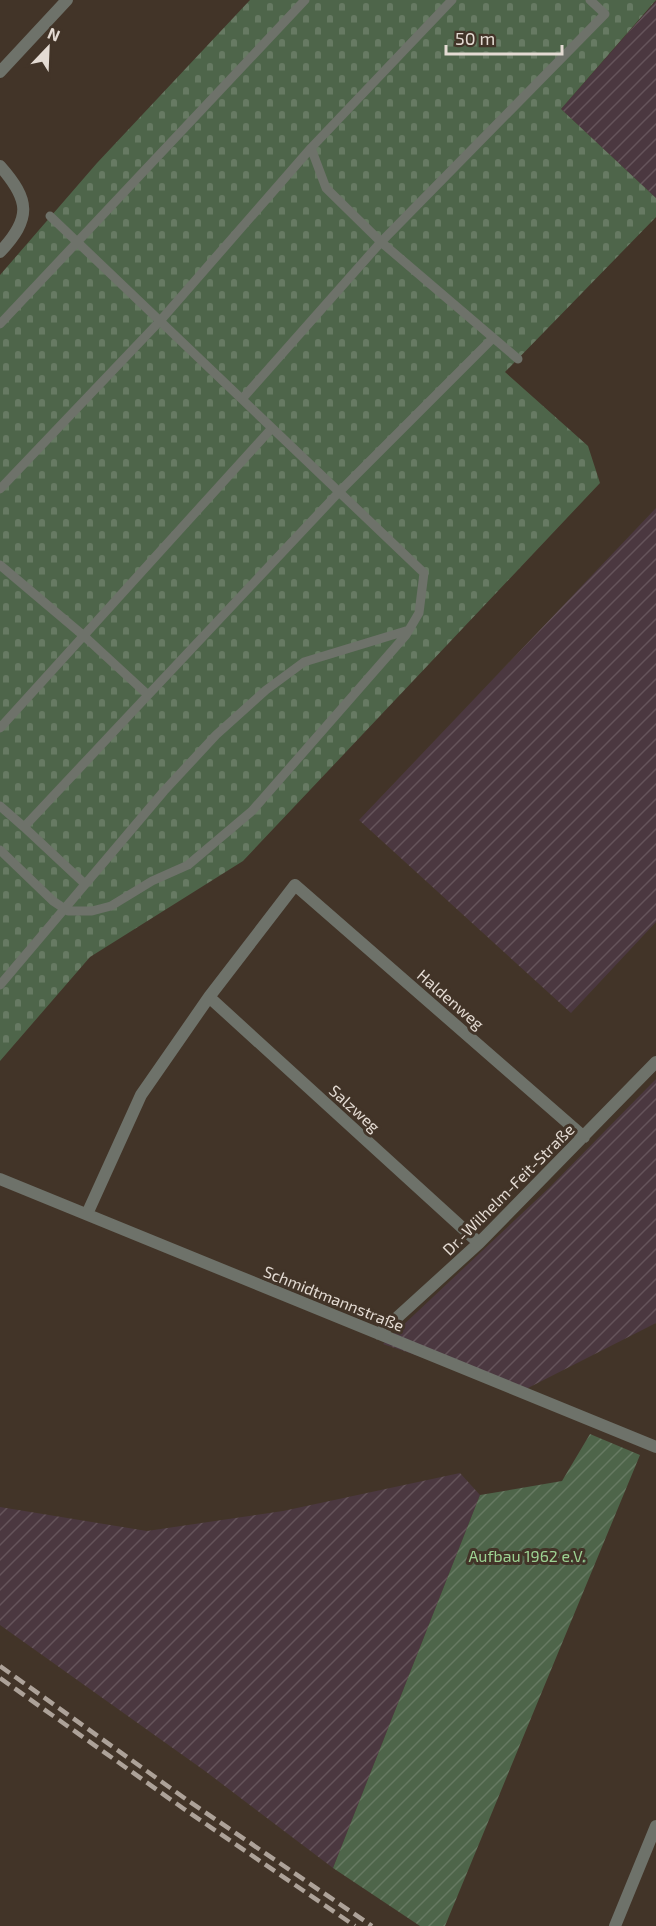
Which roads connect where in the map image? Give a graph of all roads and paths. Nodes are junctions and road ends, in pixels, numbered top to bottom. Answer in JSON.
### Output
{"nodes":[{"id":1,"x":67,"y":0,"type":"edge"},
{"id":2,"x":305,"y":0,"type":"edge"},
{"id":3,"x":452,"y":0,"type":"edge"},
{"id":4,"x":590,"y":0,"type":"edge"},
{"id":5,"x":0,"y":72,"type":"edge"},
{"id":6,"x":311,"y":148,"type":"junction"},
{"id":7,"x":0,"y":166,"type":"edge"},
{"id":8,"x":50,"y":216,"type":"dead end"},
{"id":9,"x":77,"y":242,"type":"junction"},
{"id":10,"x":381,"y":242,"type":"junction"},
{"id":11,"x":0,"y":252,"type":"edge"},
{"id":12,"x":160,"y":321,"type":"junction"},
{"id":13,"x":0,"y":324,"type":"edge"},
{"id":14,"x":493,"y":338,"type":"junction"},
{"id":15,"x":518,"y":359,"type":"dead end"},
{"id":16,"x":242,"y":399,"type":"junction"},
{"id":17,"x":272,"y":428,"type":"junction"},
{"id":18,"x":0,"y":489,"type":"edge"},
{"id":19,"x":339,"y":492,"type":"junction"},
{"id":20,"x":0,"y":565,"type":"edge"},
{"id":21,"x":409,"y":630,"type":"junction"},
{"id":22,"x":84,"y":636,"type":"junction"},
{"id":23,"x":148,"y":695,"type":"junction"},
{"id":24,"x":0,"y":728,"type":"edge"},
{"id":25,"x":0,"y":806,"type":"edge"},
{"id":26,"x":24,"y":827,"type":"junction"},
{"id":27,"x":0,"y":851,"type":"edge"},
{"id":28,"x":86,"y":884,"type":"junction"},
{"id":29,"x":64,"y":909,"type":"junction"},
{"id":30,"x":0,"y":985,"type":"edge"},
{"id":31,"x":209,"y":997,"type":"junction"},
{"id":32,"x":656,"y":1062,"type":"edge"},
{"id":33,"x":585,"y":1137,"type":"junction"},
{"id":34,"x":0,"y":1179,"type":"edge"},
{"id":35,"x":87,"y":1214,"type":"junction"},
{"id":36,"x":479,"y":1243,"type":"junction"},
{"id":37,"x":379,"y":1334,"type":"junction"},
{"id":38,"x":656,"y":1447,"type":"edge"},
{"id":39,"x":656,"y":1826,"type":"edge"},
{"id":40,"x":615,"y":1926,"type":"edge"}],
"edges":[{"from":1,"to":5,"type":"street"},
{"from":2,"to":9,"type":"street"},
{"from":3,"to":6,"type":"street"},
{"from":4,"to":10,"type":"street"},
{"from":6,"to":10,"type":"street"},
{"from":6,"to":12,"type":"street"},
{"from":7,"to":11,"type":"street"},
{"from":8,"to":9,"type":"street"},
{"from":9,"to":12,"type":"street"},
{"from":9,"to":13,"type":"street"},
{"from":10,"to":14,"type":"street"},
{"from":10,"to":16,"type":"street"},
{"from":12,"to":16,"type":"street"},
{"from":12,"to":18,"type":"street"},
{"from":14,"to":15,"type":"street"},
{"from":14,"to":19,"type":"street"},
{"from":16,"to":17,"type":"street"},
{"from":17,"to":19,"type":"street"},
{"from":17,"to":22,"type":"street"},
{"from":19,"to":21,"type":"street"},
{"from":19,"to":23,"type":"street"},
{"from":20,"to":22,"type":"street"},
{"from":21,"to":28,"type":"street"},
{"from":21,"to":29,"type":"street"},
{"from":22,"to":23,"type":"street"},
{"from":22,"to":24,"type":"street"},
{"from":23,"to":26,"type":"street"},
{"from":25,"to":26,"type":"street"},
{"from":26,"to":28,"type":"street"},
{"from":27,"to":29,"type":"street"},
{"from":28,"to":29,"type":"street"},
{"from":29,"to":30,"type":"street"},
{"from":31,"to":33,"type":"street","name":"Haldenweg"},
{"from":31,"to":35,"type":"street"},
{"from":31,"to":36,"type":"street","name":"Salzweg"},
{"from":32,"to":33,"type":"street","name":"Dr.-Wilhelm-Feit-Straße"},
{"from":33,"to":36,"type":"street","name":"Dr.-Wilhelm-Feit-Straße"},
{"from":34,"to":35,"type":"street","name":"Schmidtmannstraße"},
{"from":35,"to":37,"type":"street","name":"Schmidtmannstraße"},
{"from":36,"to":37,"type":"street","name":"Dr.-Wilhelm-Feit-Straße"},
{"from":37,"to":38,"type":"street","name":"Schmidtmannstraße"},
{"from":39,"to":40,"type":"street"}]}
